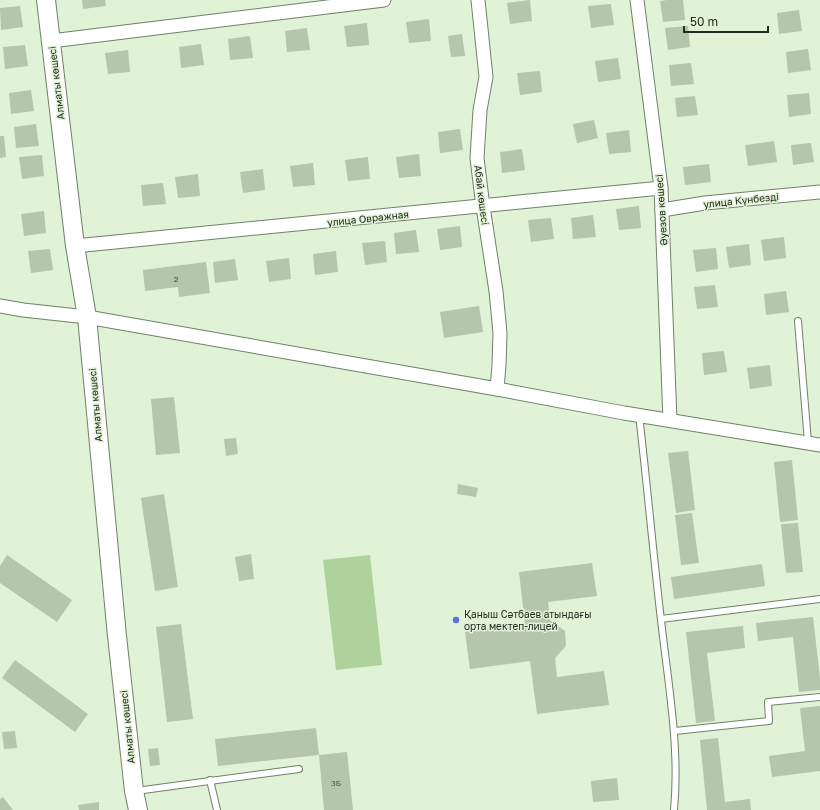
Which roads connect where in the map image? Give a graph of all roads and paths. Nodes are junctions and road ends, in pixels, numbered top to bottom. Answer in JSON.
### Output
{"nodes":[{"id":1,"x":46,"y":0,"type":"edge"},
{"id":2,"x":384,"y":0,"type":"edge"},
{"id":3,"x":478,"y":0,"type":"edge"},
{"id":4,"x":636,"y":0,"type":"edge"},
{"id":5,"x":50,"y":41,"type":"junction"},
{"id":6,"x":661,"y":188,"type":"junction"},
{"id":7,"x":820,"y":192,"type":"edge"},
{"id":8,"x":482,"y":206,"type":"junction"},
{"id":9,"x":662,"y":210,"type":"junction"},
{"id":10,"x":75,"y":246,"type":"junction"},
{"id":11,"x":0,"y":306,"type":"edge"},
{"id":12,"x":87,"y":317,"type":"junction"},
{"id":13,"x":798,"y":321,"type":"dead end"},
{"id":14,"x":497,"y":389,"type":"junction"},
{"id":15,"x":639,"y":415,"type":"junction"},
{"id":16,"x":670,"y":420,"type":"junction"},
{"id":17,"x":814,"y":443,"type":"edge"},
{"id":18,"x":820,"y":599,"type":"edge"},
{"id":19,"x":661,"y":619,"type":"junction"},
{"id":20,"x":820,"y":697,"type":"edge"},
{"id":21,"x":675,"y":731,"type":"junction"},
{"id":22,"x":299,"y":769,"type":"dead end"},
{"id":23,"x":210,"y":780,"type":"junction"},
{"id":24,"x":134,"y":791,"type":"junction"},
{"id":25,"x":138,"y":810,"type":"edge"},
{"id":26,"x":218,"y":810,"type":"edge"},
{"id":27,"x":674,"y":810,"type":"edge"}],
"edges":[{"from":1,"to":5,"type":"street","name":"Алматы көшесі"},
{"from":2,"to":5,"type":"street"},
{"from":3,"to":8,"type":"street","name":"Абай көшесі"},
{"from":4,"to":6,"type":"street","name":"Әуезов көшесі"},
{"from":5,"to":10,"type":"street","name":"Алматы көшесі"},
{"from":6,"to":8,"type":"street","name":"улица Овражная"},
{"from":6,"to":9,"type":"street","name":"Әуезов көшесі"},
{"from":7,"to":9,"type":"street","name":"улица Күнбезді"},
{"from":8,"to":10,"type":"street","name":"улица Овражная"},
{"from":8,"to":14,"type":"street","name":"Абай көшесі"},
{"from":9,"to":16,"type":"street","name":"Әуезов көшесі"},
{"from":10,"to":12,"type":"street","name":"Алматы көшесі"},
{"from":11,"to":12,"type":"street"},
{"from":12,"to":14,"type":"street"},
{"from":12,"to":24,"type":"street","name":"Алматы көшесі"},
{"from":13,"to":17,"type":"lane"},
{"from":14,"to":15,"type":"street"},
{"from":15,"to":16,"type":"street"},
{"from":15,"to":19,"type":"lane"},
{"from":16,"to":17,"type":"street"},
{"from":18,"to":19,"type":"lane"},
{"from":19,"to":21,"type":"lane"},
{"from":20,"to":21,"type":"lane"},
{"from":21,"to":27,"type":"lane"},
{"from":22,"to":23,"type":"lane"},
{"from":23,"to":24,"type":"lane"},
{"from":23,"to":26,"type":"lane"},
{"from":24,"to":25,"type":"street","name":"Алматы көшесі"}]}
